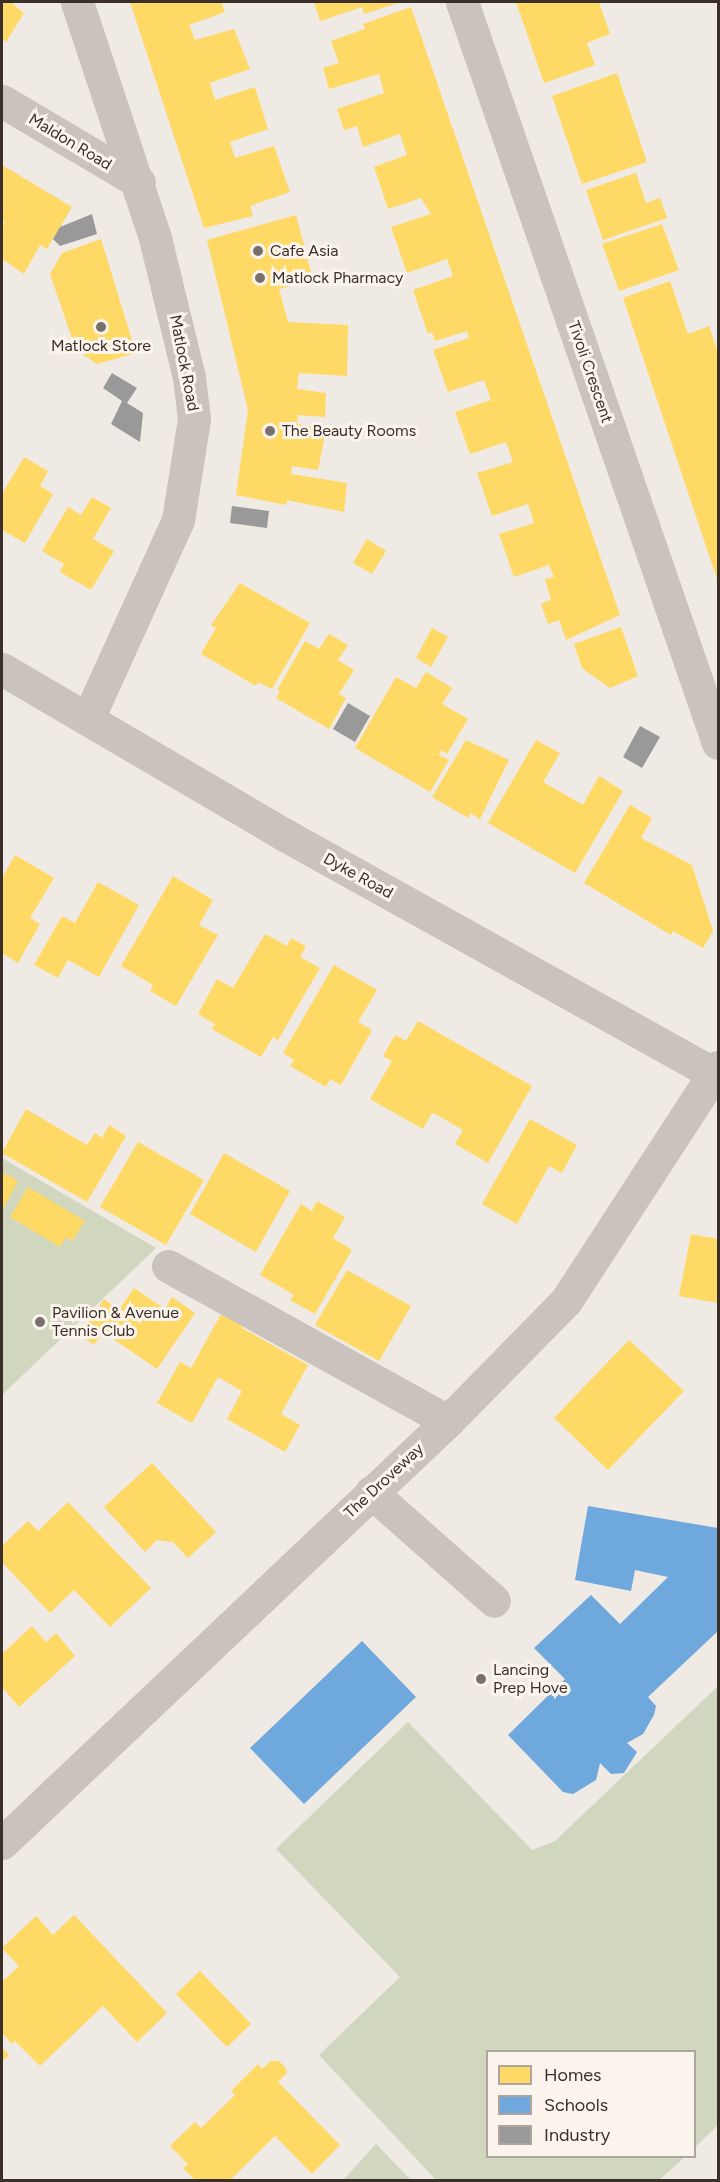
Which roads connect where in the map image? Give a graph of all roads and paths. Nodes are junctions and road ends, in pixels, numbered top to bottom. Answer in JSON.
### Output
{"nodes":[{"id":1,"x":77,"y":2,"type":"edge"},
{"id":2,"x":462,"y":2,"type":"edge"},
{"id":3,"x":2,"y":101,"type":"edge"},
{"id":4,"x":139,"y":182,"type":"junction"},
{"id":5,"x":2,"y":669,"type":"edge"},
{"id":6,"x":88,"y":718,"type":"junction"},
{"id":7,"x":718,"y":743,"type":"edge"},
{"id":8,"x":717,"y":1072,"type":"edge"},
{"id":9,"x":168,"y":1266,"type":"dead end"},
{"id":10,"x":448,"y":1421,"type":"junction"},
{"id":11,"x":371,"y":1492,"type":"junction"},
{"id":12,"x":494,"y":1601,"type":"dead end"},
{"id":13,"x":2,"y":1843,"type":"edge"}],
"edges":[{"from":1,"to":4,"type":"street","name":"Matlock Road"},
{"from":2,"to":7,"type":"street","name":"Tivoli Crescent"},
{"from":3,"to":4,"type":"street","name":"Maldon Road"},
{"from":4,"to":6,"type":"street","name":"Matlock Road"},
{"from":5,"to":6,"type":"street","name":"Dyke Road"},
{"from":6,"to":8,"type":"street","name":"Dyke Road"},
{"from":8,"to":10,"type":"street","name":"The Droveway"},
{"from":9,"to":10,"type":"street"},
{"from":10,"to":11,"type":"street","name":"The Droveway"},
{"from":11,"to":12,"type":"street"},
{"from":11,"to":13,"type":"street","name":"The Droveway"}]}
